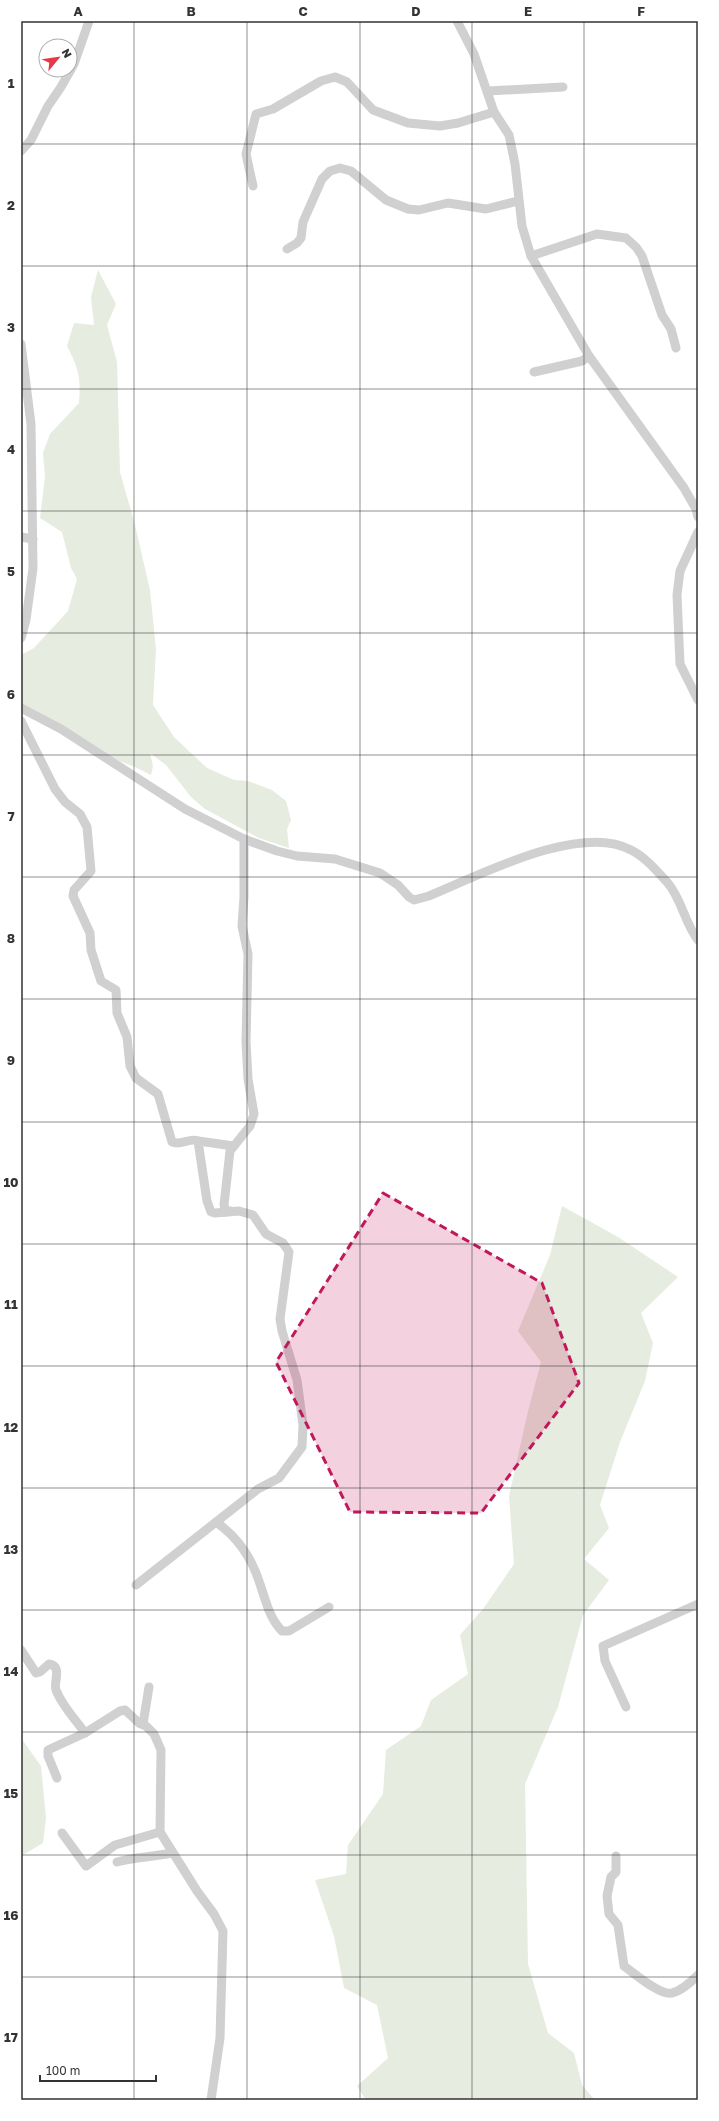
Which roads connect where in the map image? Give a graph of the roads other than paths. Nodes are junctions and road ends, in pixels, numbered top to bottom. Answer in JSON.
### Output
{"nodes":[{"id":1,"x":89,"y":21,"type":"edge"},
{"id":2,"x":457,"y":21,"type":"edge"},
{"id":3,"x":563,"y":87,"type":"dead end"},
{"id":4,"x":488,"y":91,"type":"junction"},
{"id":5,"x":494,"y":112,"type":"junction"},
{"id":6,"x":21,"y":151,"type":"edge"},
{"id":7,"x":253,"y":186,"type":"dead end"},
{"id":8,"x":518,"y":201,"type":"junction"},
{"id":9,"x":287,"y":249,"type":"dead end"},
{"id":10,"x":531,"y":256,"type":"junction"},
{"id":11,"x":21,"y":344,"type":"edge"},
{"id":12,"x":676,"y":348,"type":"dead end"},
{"id":13,"x":589,"y":356,"type":"junction"},
{"id":14,"x":534,"y":372,"type":"dead end"},
{"id":15,"x":694,"y":496,"type":"edge"},
{"id":16,"x":698,"y":518,"type":"edge"},
{"id":17,"x":698,"y":532,"type":"edge"},
{"id":18,"x":21,"y":537,"type":"edge"},
{"id":19,"x":33,"y":538,"type":"junction"},
{"id":20,"x":21,"y":638,"type":"edge"},
{"id":21,"x":698,"y":700,"type":"edge"},
{"id":22,"x":21,"y":708,"type":"edge"},
{"id":23,"x":21,"y":721,"type":"edge"},
{"id":24,"x":244,"y":839,"type":"junction"},
{"id":25,"x":698,"y":940,"type":"edge"},
{"id":26,"x":198,"y":1141,"type":"junction"},
{"id":27,"x":234,"y":1146,"type":"junction"},
{"id":28,"x":239,"y":1211,"type":"junction"},
{"id":29,"x":216,"y":1522,"type":"junction"},
{"id":30,"x":136,"y":1585,"type":"dead end"},
{"id":31,"x":698,"y":1604,"type":"edge"},
{"id":32,"x":329,"y":1608,"type":"dead end"},
{"id":33,"x":21,"y":1650,"type":"edge"},
{"id":34,"x":149,"y":1687,"type":"dead end"},
{"id":35,"x":626,"y":1707,"type":"dead end"},
{"id":36,"x":143,"y":1724,"type":"junction"},
{"id":37,"x":85,"y":1733,"type":"junction"},
{"id":38,"x":57,"y":1778,"type":"dead end"},
{"id":39,"x":160,"y":1832,"type":"junction"},
{"id":40,"x":62,"y":1833,"type":"dead end"},
{"id":41,"x":171,"y":1853,"type":"junction"},
{"id":42,"x":616,"y":1856,"type":"dead end"},
{"id":43,"x":118,"y":1862,"type":"dead end"},
{"id":44,"x":698,"y":1975,"type":"edge"},
{"id":45,"x":211,"y":2100,"type":"edge"}],
"edges":[{"from":1,"to":6,"type":"street"},
{"from":2,"to":4,"type":"street"},
{"from":3,"to":4,"type":"street"},
{"from":4,"to":5,"type":"street"},
{"from":5,"to":7,"type":"street"},
{"from":5,"to":8,"type":"street"},
{"from":8,"to":9,"type":"street"},
{"from":8,"to":10,"type":"street"},
{"from":10,"to":12,"type":"street"},
{"from":10,"to":13,"type":"street"},
{"from":11,"to":19,"type":"street"},
{"from":13,"to":14,"type":"street"},
{"from":13,"to":15,"type":"street"},
{"from":15,"to":16,"type":"street"},
{"from":17,"to":21,"type":"street"},
{"from":18,"to":19,"type":"street"},
{"from":19,"to":20,"type":"street"},
{"from":22,"to":24,"type":"street"},
{"from":23,"to":26,"type":"street"},
{"from":24,"to":25,"type":"street"},
{"from":24,"to":27,"type":"street"},
{"from":26,"to":27,"type":"street"},
{"from":26,"to":28,"type":"street"},
{"from":27,"to":28,"type":"street"},
{"from":28,"to":29,"type":"street"},
{"from":29,"to":30,"type":"street"},
{"from":29,"to":32,"type":"street"},
{"from":31,"to":35,"type":"street"},
{"from":33,"to":37,"type":"street"},
{"from":34,"to":36,"type":"street"},
{"from":36,"to":37,"type":"street"},
{"from":36,"to":39,"type":"street"},
{"from":37,"to":38,"type":"street"},
{"from":39,"to":40,"type":"street"},
{"from":39,"to":41,"type":"street"},
{"from":41,"to":43,"type":"street"},
{"from":41,"to":45,"type":"street"},
{"from":42,"to":44,"type":"street"}]}
